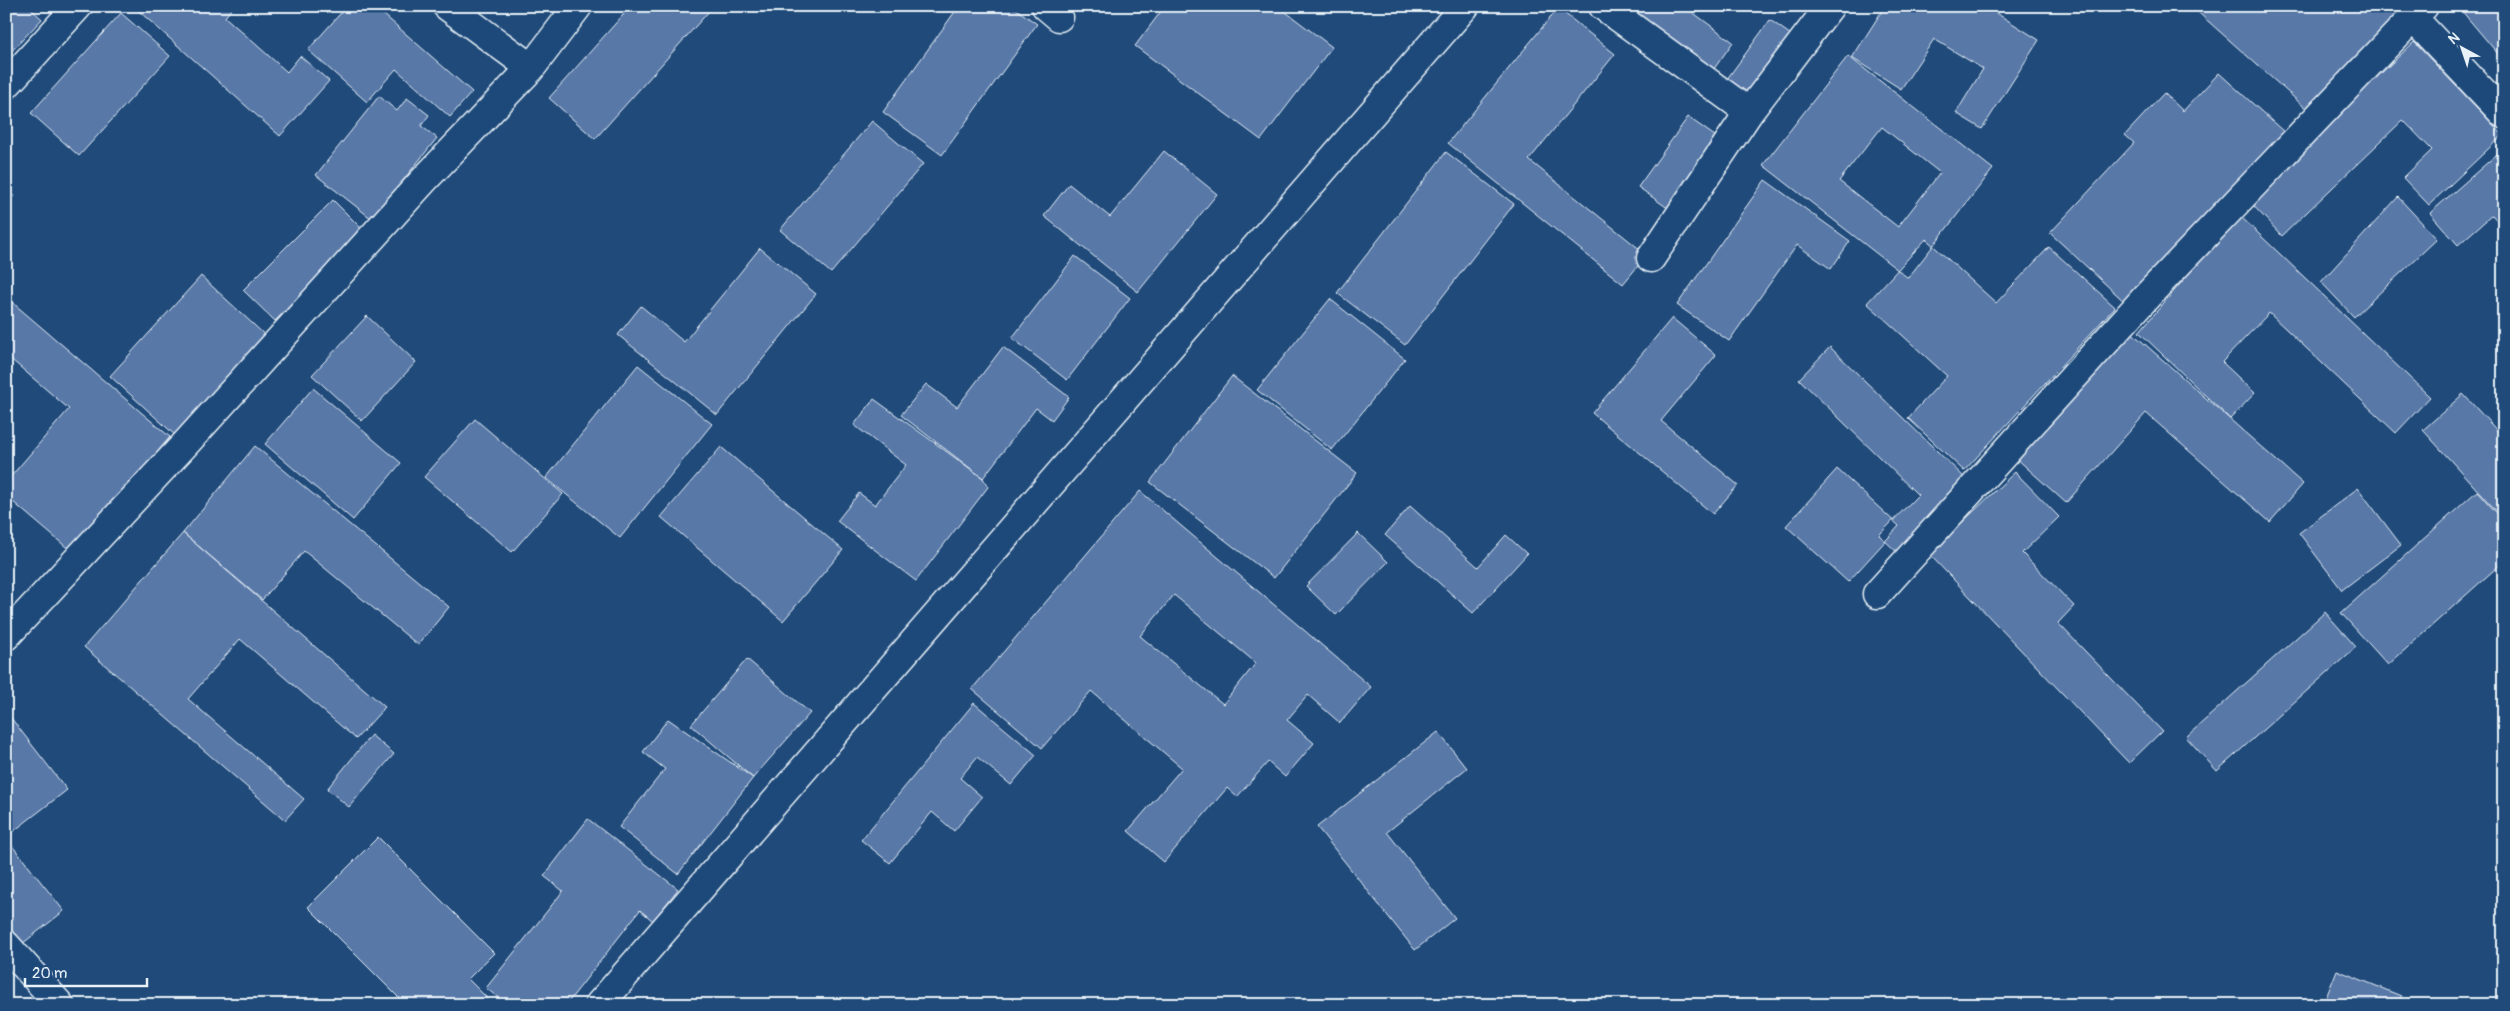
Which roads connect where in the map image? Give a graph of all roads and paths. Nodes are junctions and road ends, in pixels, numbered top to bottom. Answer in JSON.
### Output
{"nodes":[{"id":1,"x":78,"y":6,"type":"edge"},
{"id":2,"x":447,"y":6,"type":"edge"},
{"id":3,"x":578,"y":6,"type":"edge"},
{"id":4,"x":1465,"y":6,"type":"edge"},
{"id":5,"x":1603,"y":6,"type":"edge"},
{"id":6,"x":1830,"y":6,"type":"edge"},
{"id":7,"x":2418,"y":12,"type":"edge"},
{"id":8,"x":532,"y":68,"type":"junction"},
{"id":9,"x":6,"y":85,"type":"edge"},
{"id":10,"x":1749,"y":112,"type":"junction"},
{"id":11,"x":2504,"y":114,"type":"edge"},
{"id":12,"x":1651,"y":258,"type":"dead end"},
{"id":13,"x":1877,"y":594,"type":"dead end"},
{"id":14,"x":6,"y":636,"type":"edge"},
{"id":15,"x":6,"y":945,"type":"edge"},
{"id":16,"x":60,"y":1005,"type":"edge"},
{"id":17,"x":599,"y":1005,"type":"edge"}],
"edges":[{"from":1,"to":9,"type":"street"},
{"from":2,"to":8,"type":"street"},
{"from":3,"to":8,"type":"street"},
{"from":4,"to":17,"type":"street"},
{"from":5,"to":10,"type":"street"},
{"from":6,"to":10,"type":"street"},
{"from":7,"to":11,"type":"street"},
{"from":7,"to":13,"type":"street"},
{"from":8,"to":14,"type":"street"},
{"from":10,"to":12,"type":"street"},
{"from":15,"to":16,"type":"street"}]}
